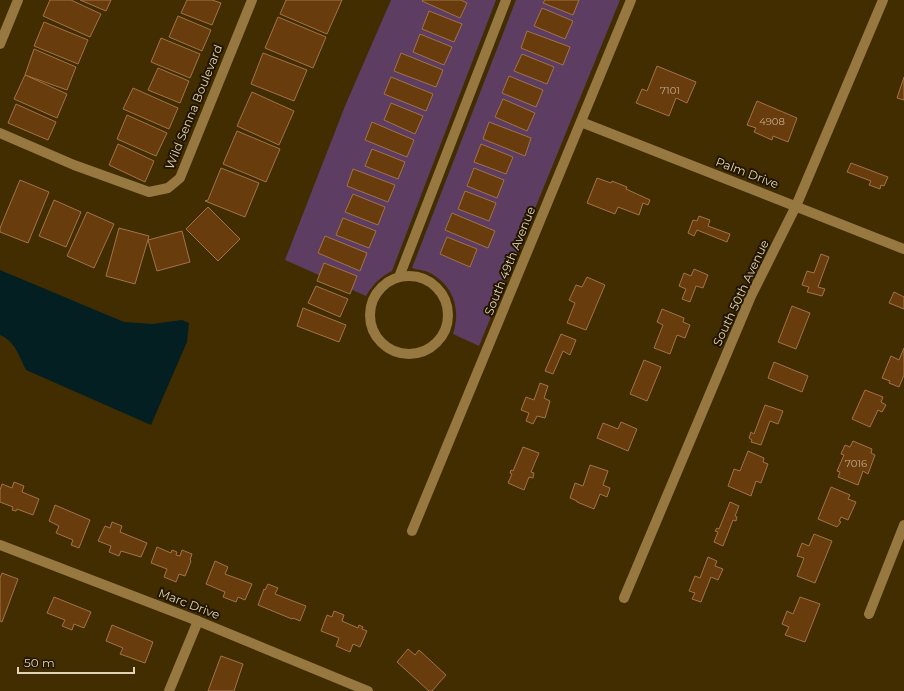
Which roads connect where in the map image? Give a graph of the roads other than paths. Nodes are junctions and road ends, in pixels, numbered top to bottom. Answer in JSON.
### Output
{"nodes":[{"id":1,"x":18,"y":0,"type":"edge"},
{"id":2,"x":252,"y":0,"type":"edge"},
{"id":3,"x":506,"y":0,"type":"edge"},
{"id":4,"x":631,"y":0,"type":"edge"},
{"id":5,"x":883,"y":0,"type":"edge"},
{"id":6,"x":0,"y":44,"type":"edge"},
{"id":7,"x":581,"y":122,"type":"junction"},
{"id":8,"x":0,"y":133,"type":"edge"},
{"id":9,"x":796,"y":206,"type":"junction"},
{"id":10,"x":904,"y":249,"type":"edge"},
{"id":11,"x":399,"y":277,"type":"junction"},
{"id":12,"x":904,"y":525,"type":"edge"},
{"id":13,"x":412,"y":531,"type":"dead end"},
{"id":14,"x":0,"y":545,"type":"edge"},
{"id":15,"x":624,"y":598,"type":"dead end"},
{"id":16,"x":869,"y":614,"type":"dead end"},
{"id":17,"x":198,"y":621,"type":"junction"},
{"id":18,"x":169,"y":691,"type":"edge"},
{"id":19,"x":368,"y":691,"type":"edge"}],
"edges":[{"from":1,"to":6,"type":"street"},
{"from":2,"to":8,"type":"street","name":"Wild Senna Boulevard"},
{"from":3,"to":11,"type":"street"},
{"from":4,"to":7,"type":"street","name":"South 49th Avenue"},
{"from":5,"to":9,"type":"street","name":"South 50th Avenue"},
{"from":7,"to":9,"type":"street","name":"Palm Drive"},
{"from":7,"to":13,"type":"street","name":"South 49th Avenue"},
{"from":9,"to":10,"type":"street","name":"Palm Drive"},
{"from":9,"to":15,"type":"street","name":"South 50th Avenue"},
{"from":11,"to":11,"type":"street"},
{"from":12,"to":16,"type":"street"},
{"from":14,"to":17,"type":"street","name":"Marc Drive"},
{"from":17,"to":18,"type":"street"},
{"from":17,"to":19,"type":"street","name":"Marc Drive"}]}
